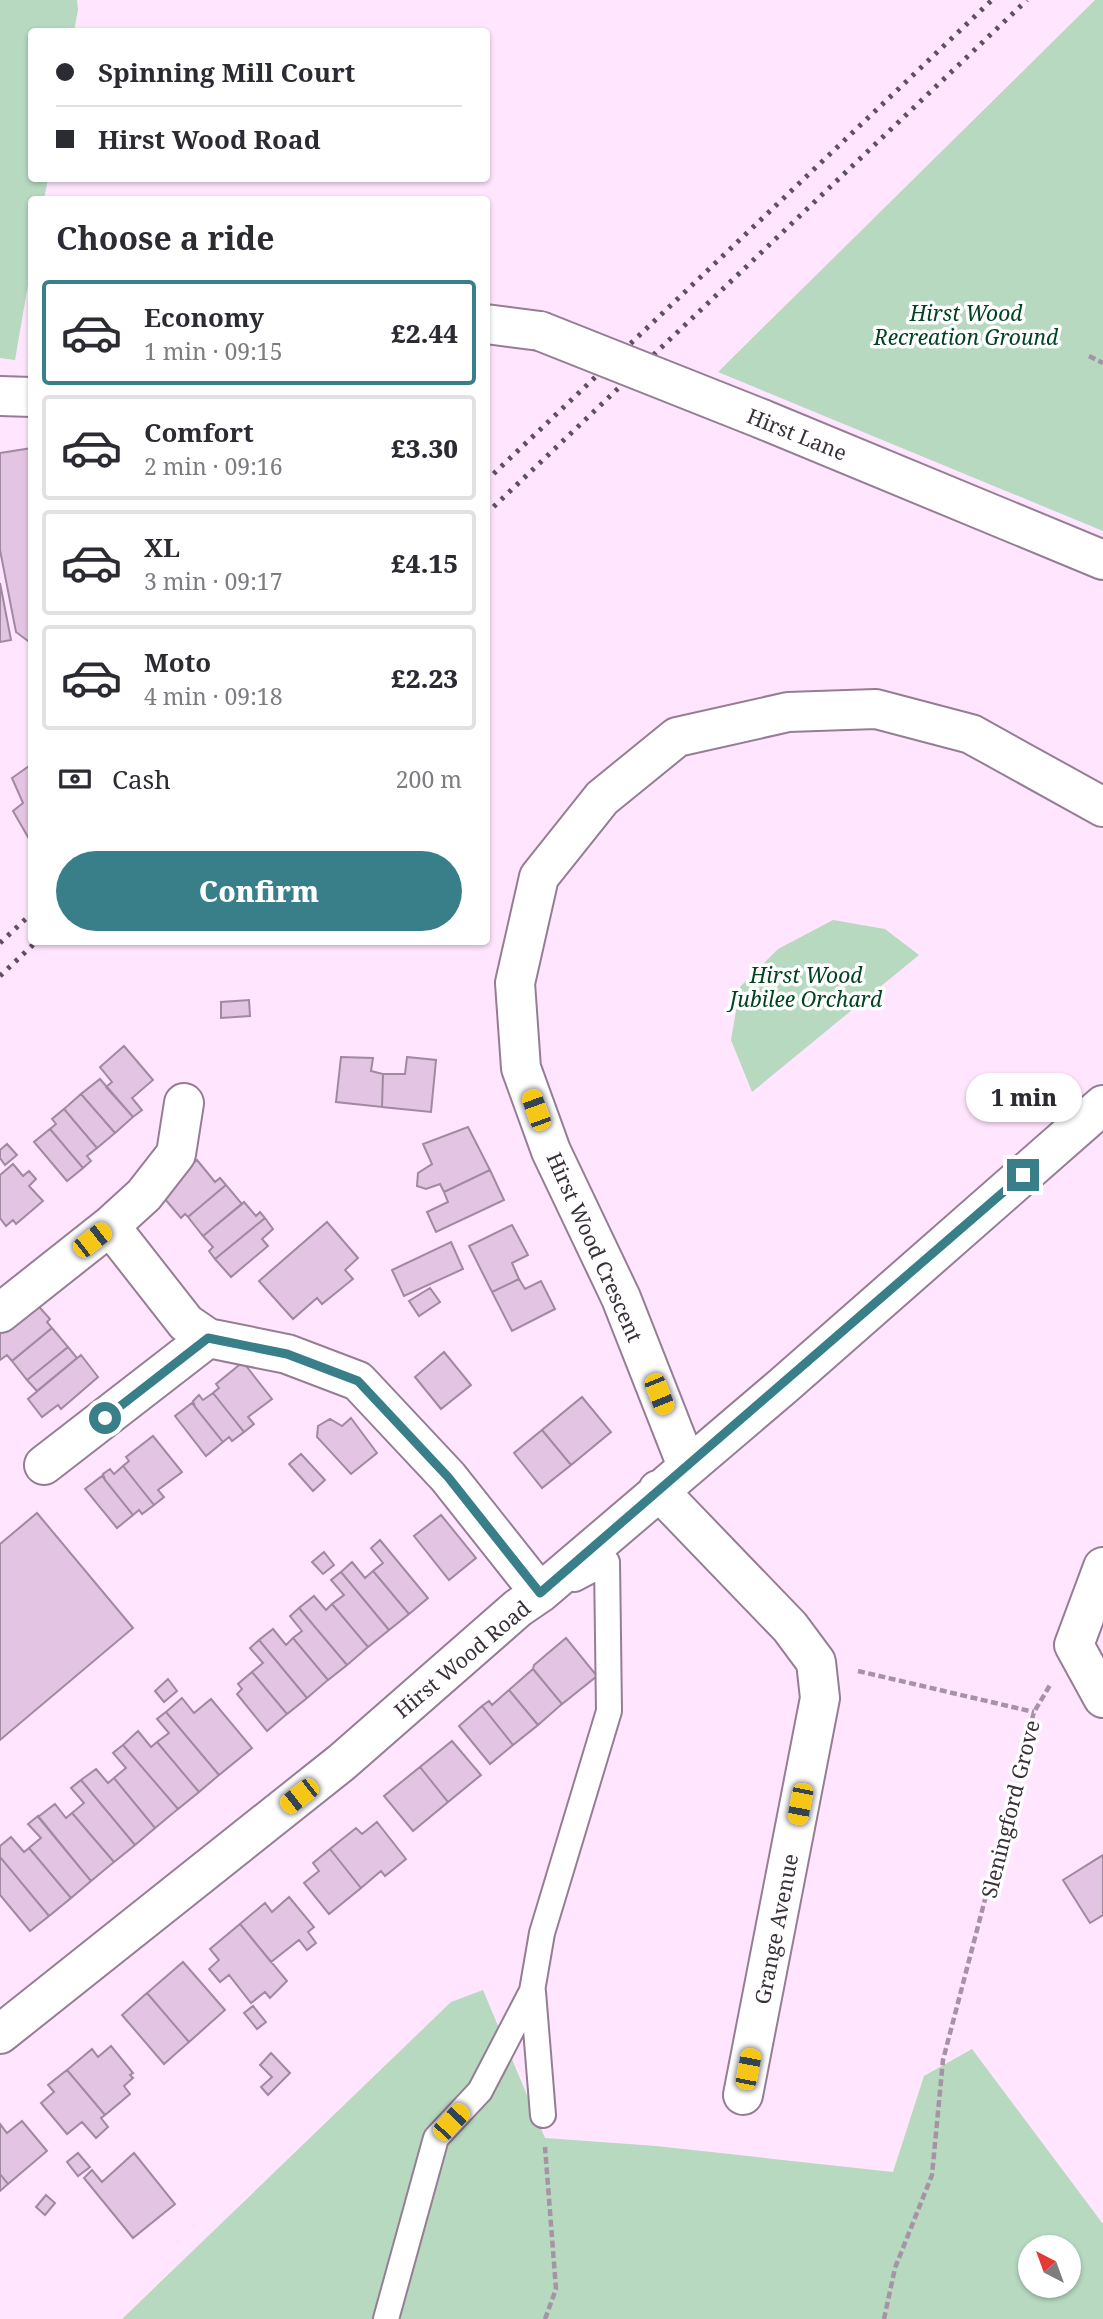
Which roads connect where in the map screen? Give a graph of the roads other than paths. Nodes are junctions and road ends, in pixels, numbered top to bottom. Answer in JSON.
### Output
{"nodes":[{"id":1,"x":490,"y":325,"type":"edge"},
{"id":2,"x":0,"y":396,"type":"edge"},
{"id":3,"x":28,"y":397,"type":"edge"},
{"id":4,"x":1103,"y":560,"type":"edge"},
{"id":5,"x":1103,"y":807,"type":"edge"},
{"id":6,"x":184,"y":1103,"type":"dead end"},
{"id":7,"x":1103,"y":1105,"type":"edge"},
{"id":8,"x":110,"y":1226,"type":"junction"},
{"id":9,"x":0,"y":1313,"type":"edge"},
{"id":10,"x":208,"y":1338,"type":"junction"},
{"id":11,"x":44,"y":1465,"type":"dead end"},
{"id":12,"x":687,"y":1466,"type":"junction"},
{"id":13,"x":658,"y":1490,"type":"junction"},
{"id":14,"x":1103,"y":1567,"type":"edge"},
{"id":15,"x":529,"y":1600,"type":"junction"},
{"id":16,"x":1103,"y":1698,"type":"edge"},
{"id":17,"x":533,"y":1991,"type":"junction"},
{"id":18,"x":0,"y":2035,"type":"edge"},
{"id":19,"x":743,"y":2095,"type":"dead end"},
{"id":20,"x":543,"y":2115,"type":"road end"},
{"id":21,"x":386,"y":2319,"type":"edge"}],
"edges":[{"from":1,"to":4,"type":"street","name":"Hirst Lane","bridge":true},
{"from":2,"to":3,"type":"street"},
{"from":5,"to":12,"type":"street","name":"Hirst Wood Crescent"},
{"from":6,"to":8,"type":"street"},
{"from":7,"to":12,"type":"street","name":"Hirst Wood Road"},
{"from":8,"to":9,"type":"street"},
{"from":8,"to":10,"type":"street"},
{"from":10,"to":11,"type":"street"},
{"from":10,"to":15,"type":"street"},
{"from":12,"to":13,"type":"street","name":"Hirst Wood Road"},
{"from":13,"to":15,"type":"street","name":"Hirst Wood Road"},
{"from":13,"to":19,"type":"street","name":"Grange Avenue"},
{"from":14,"to":16,"type":"street"},
{"from":15,"to":17,"type":"lane"},
{"from":15,"to":18,"type":"street","name":"Hirst Wood Road"},
{"from":17,"to":20,"type":"lane"},
{"from":17,"to":21,"type":"lane"}]}
